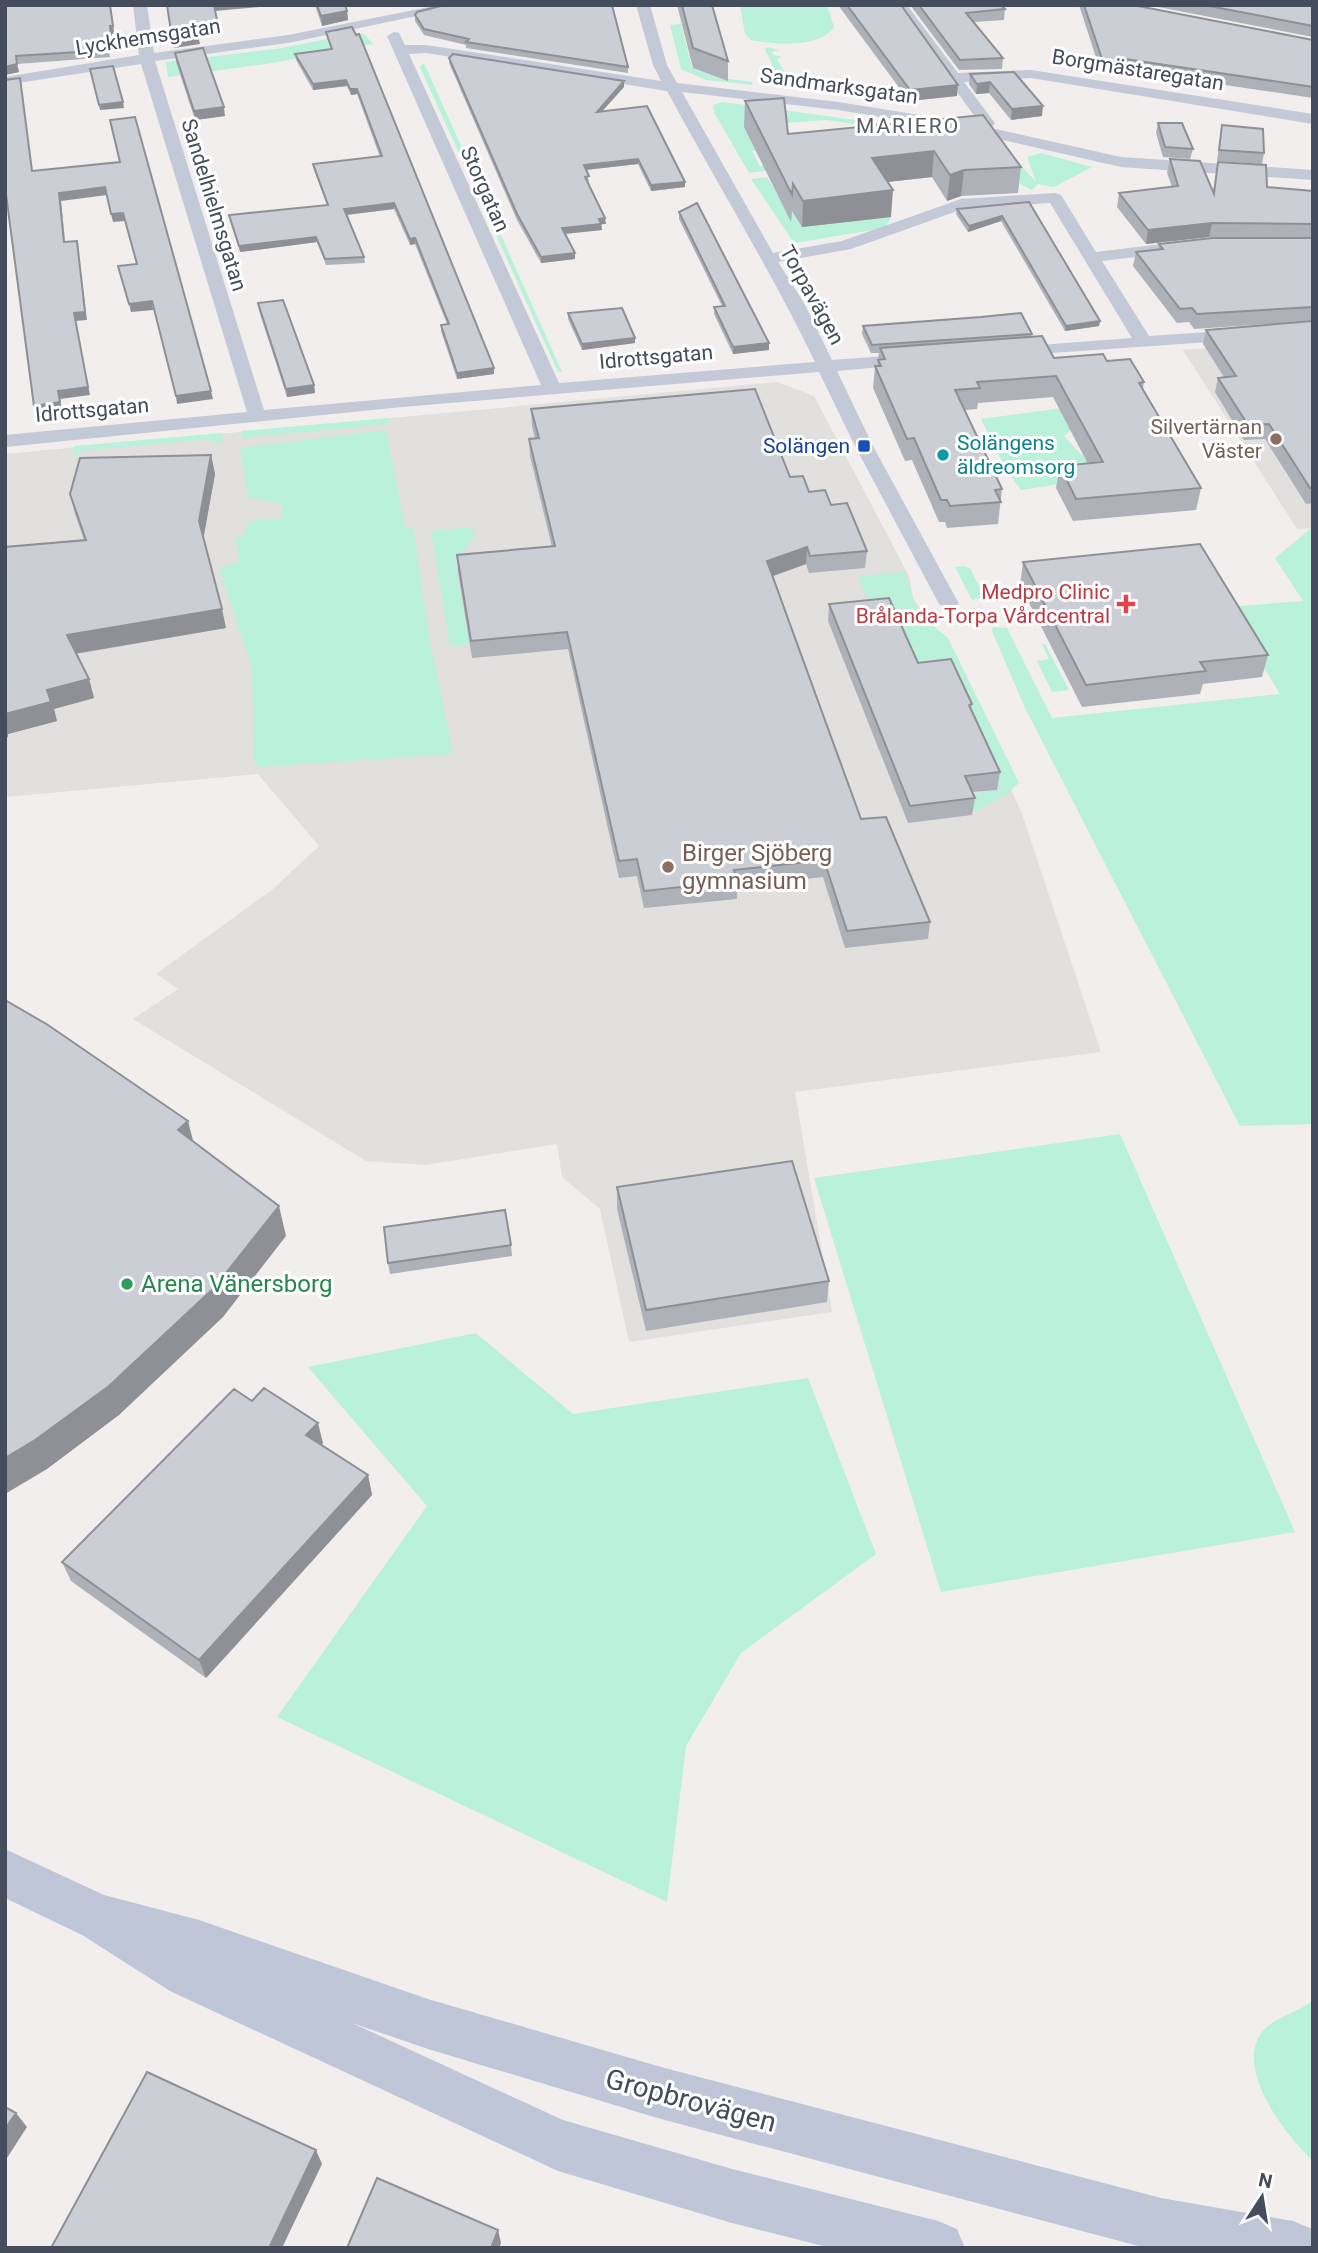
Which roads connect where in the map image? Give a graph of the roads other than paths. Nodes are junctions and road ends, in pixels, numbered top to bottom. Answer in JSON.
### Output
{"nodes":[{"id":1,"x":140,"y":5,"type":"edge"},
{"id":2,"x":462,"y":5,"type":"edge"},
{"id":3,"x":643,"y":5,"type":"edge"},
{"id":4,"x":901,"y":5,"type":"edge"},
{"id":5,"x":385,"y":12,"type":"edge"},
{"id":6,"x":400,"y":50,"type":"junction"},
{"id":7,"x":147,"y":58,"type":"junction"},
{"id":8,"x":956,"y":78,"type":"junction"},
{"id":9,"x":5,"y":81,"type":"edge"},
{"id":10,"x":670,"y":85,"type":"junction"},
{"id":11,"x":1313,"y":119,"type":"edge"},
{"id":12,"x":979,"y":129,"type":"junction"},
{"id":13,"x":1313,"y":175,"type":"edge"},
{"id":14,"x":1184,"y":247,"type":"edge"},
{"id":15,"x":1092,"y":257,"type":"junction"},
{"id":16,"x":767,"y":259,"type":"junction"},
{"id":17,"x":1261,"y":333,"type":"edge"},
{"id":18,"x":1144,"y":343,"type":"junction"},
{"id":19,"x":997,"y":353,"type":"edge"},
{"id":20,"x":930,"y":357,"type":"edge"},
{"id":21,"x":824,"y":365,"type":"junction"},
{"id":22,"x":552,"y":389,"type":"junction"},
{"id":23,"x":257,"y":416,"type":"junction"},
{"id":24,"x":5,"y":441,"type":"edge"},
{"id":25,"x":948,"y":604,"type":"dead end"},
{"id":26,"x":5,"y":1872,"type":"edge"},
{"id":27,"x":99,"y":1918,"type":"junction"},
{"id":28,"x":1161,"y":2236,"type":"edge"},
{"id":29,"x":879,"y":2239,"type":"edge"},
{"id":30,"x":938,"y":2248,"type":"edge"},
{"id":31,"x":1293,"y":2248,"type":"edge"}],
"edges":[{"from":1,"to":7,"type":"street","name":"Sandelhielmsgatan"},
{"from":2,"to":5,"type":"street","name":"Lyckhemsgatan"},
{"from":3,"to":10,"type":"street","name":"Torpavägen"},
{"from":4,"to":8,"type":"street"},
{"from":5,"to":6,"type":"street","name":"Storgatan"},
{"from":5,"to":7,"type":"street","name":"Lyckhemsgatan"},
{"from":6,"to":10,"type":"street","name":"Sandmarksgatan"},
{"from":6,"to":22,"type":"street","name":"Storgatan"},
{"from":7,"to":9,"type":"street","name":"Lyckhemsgatan"},
{"from":7,"to":23,"type":"street","name":"Sandelhielmsgatan"},
{"from":8,"to":11,"type":"street","name":"Borgmästaregatan"},
{"from":8,"to":12,"type":"street"},
{"from":10,"to":12,"type":"street","name":"Sandmarksgatan"},
{"from":10,"to":16,"type":"street","name":"Torpavägen"},
{"from":12,"to":13,"type":"street","name":"Sandmarksgatan"},
{"from":14,"to":15,"type":"street"},
{"from":15,"to":16,"type":"street"},
{"from":15,"to":18,"type":"street"},
{"from":16,"to":21,"type":"street","name":"Torpavägen"},
{"from":17,"to":18,"type":"street"},
{"from":18,"to":19,"type":"street"},
{"from":20,"to":21,"type":"street","name":"Idrottsgatan"},
{"from":21,"to":22,"type":"street","name":"Idrottsgatan"},
{"from":21,"to":25,"type":"street","name":"Torpavägen"},
{"from":22,"to":23,"type":"street","name":"Idrottsgatan"},
{"from":23,"to":24,"type":"street","name":"Idrottsgatan"},
{"from":26,"to":27,"type":"street","name":"Gropbrovägen"},
{"from":27,"to":28,"type":"street","name":"Gropbrovägen"},
{"from":27,"to":29,"type":"street","name":"Gropbrovägen"},
{"from":28,"to":31,"type":"street","name":"Gropbrovägen"},
{"from":29,"to":30,"type":"street","name":"Gropbrovägen"}]}
